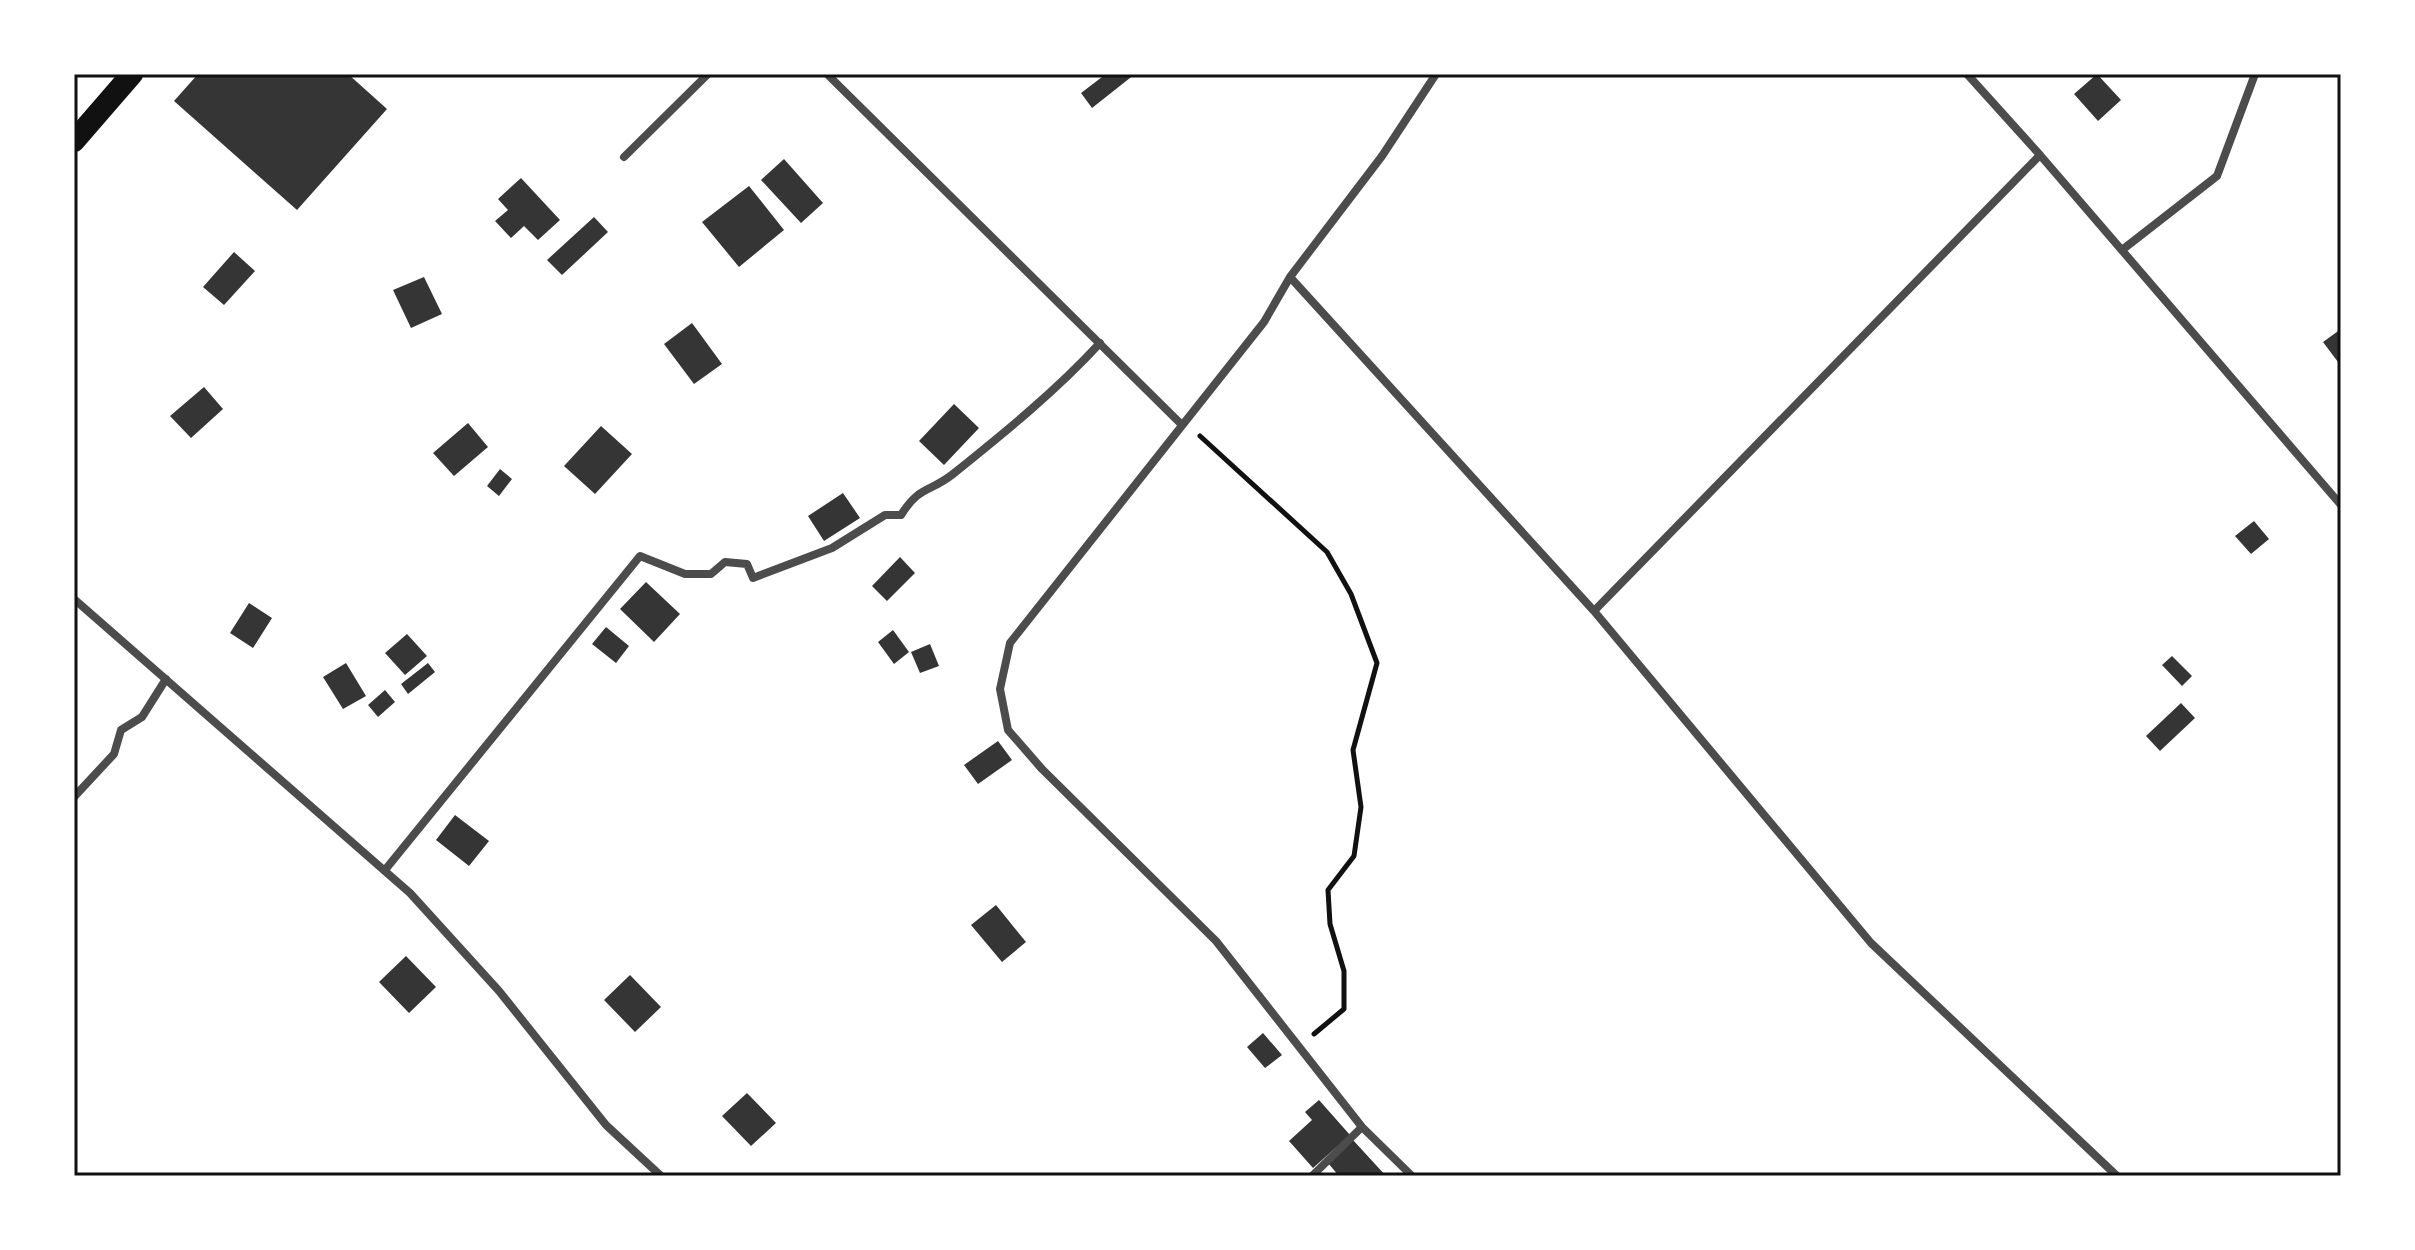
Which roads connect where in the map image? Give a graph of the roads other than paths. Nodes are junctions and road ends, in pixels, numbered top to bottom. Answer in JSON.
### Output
{"nodes":[{"id":1,"x":132,"y":74,"type":"edge"},
{"id":2,"x":708,"y":74,"type":"edge"},
{"id":3,"x":827,"y":74,"type":"edge"},
{"id":4,"x":1436,"y":74,"type":"edge"},
{"id":5,"x":1967,"y":74,"type":"edge"},
{"id":6,"x":2255,"y":74,"type":"edge"},
{"id":7,"x":74,"y":141,"type":"edge"},
{"id":8,"x":2040,"y":155,"type":"junction"},
{"id":9,"x":624,"y":157,"type":"dead end"},
{"id":10,"x":2122,"y":250,"type":"junction"},
{"id":11,"x":1290,"y":277,"type":"junction"},
{"id":12,"x":1100,"y":343,"type":"junction"},
{"id":13,"x":1182,"y":425,"type":"junction"},
{"id":14,"x":2341,"y":505,"type":"edge"},
{"id":15,"x":74,"y":599,"type":"edge"},
{"id":16,"x":1594,"y":611,"type":"junction"},
{"id":17,"x":166,"y":679,"type":"junction"},
{"id":18,"x":74,"y":797,"type":"edge"},
{"id":19,"x":385,"y":870,"type":"junction"},
{"id":20,"x":1362,"y":1127,"type":"junction"},
{"id":21,"x":661,"y":1176,"type":"edge"},
{"id":22,"x":1312,"y":1176,"type":"edge"},
{"id":23,"x":1412,"y":1176,"type":"edge"},
{"id":24,"x":2117,"y":1176,"type":"edge"}],
"edges":[{"from":1,"to":7,"type":"highway"},
{"from":2,"to":9,"type":"street"},
{"from":3,"to":12,"type":"street"},
{"from":4,"to":11,"type":"street"},
{"from":5,"to":8,"type":"street"},
{"from":6,"to":10,"type":"street"},
{"from":8,"to":10,"type":"street"},
{"from":8,"to":16,"type":"street"},
{"from":10,"to":14,"type":"street"},
{"from":11,"to":13,"type":"street"},
{"from":11,"to":16,"type":"street"},
{"from":12,"to":13,"type":"street"},
{"from":12,"to":19,"type":"street"},
{"from":13,"to":20,"type":"street"},
{"from":15,"to":17,"type":"street"},
{"from":16,"to":24,"type":"street"},
{"from":17,"to":18,"type":"street"},
{"from":17,"to":19,"type":"street"},
{"from":19,"to":21,"type":"street"},
{"from":20,"to":22,"type":"street"},
{"from":20,"to":23,"type":"street"}]}
